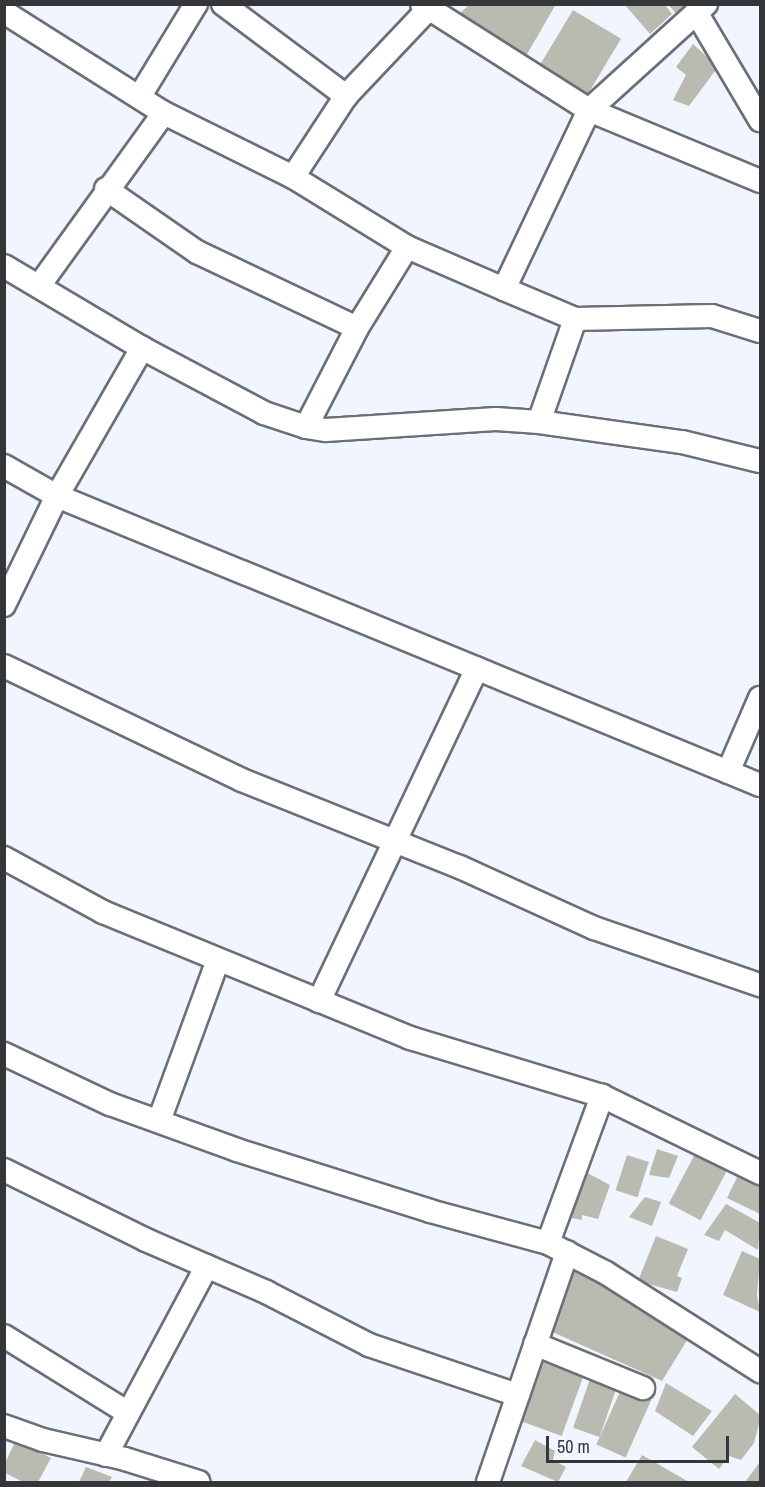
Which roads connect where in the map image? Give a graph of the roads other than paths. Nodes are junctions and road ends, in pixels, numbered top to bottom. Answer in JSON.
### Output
{"nodes":[{"id":1,"x":196,"y":4,"type":"edge"},
{"id":2,"x":224,"y":4,"type":"edge"},
{"id":3,"x":428,"y":6,"type":"edge"},
{"id":4,"x":701,"y":8,"type":"edge"},
{"id":5,"x":4,"y":12,"type":"edge"},
{"id":6,"x":140,"y":96,"type":"junction"},
{"id":7,"x":346,"y":96,"type":"junction"},
{"id":8,"x":589,"y":110,"type":"junction"},
{"id":9,"x":164,"y":113,"type":"junction"},
{"id":10,"x":760,"y":120,"type":"edge"},
{"id":11,"x":293,"y":177,"type":"junction"},
{"id":12,"x":760,"y":181,"type":"edge"},
{"id":13,"x":106,"y":189,"type":"junction"},
{"id":14,"x":407,"y":247,"type":"junction"},
{"id":15,"x":4,"y":266,"type":"edge"},
{"id":16,"x":39,"y":286,"type":"junction"},
{"id":17,"x":504,"y":289,"type":"junction"},
{"id":18,"x":575,"y":319,"type":"junction"},
{"id":19,"x":357,"y":328,"type":"junction"},
{"id":20,"x":760,"y":331,"type":"edge"},
{"id":21,"x":142,"y":348,"type":"junction"},
{"id":22,"x":539,"y":422,"type":"junction"},
{"id":23,"x":306,"y":427,"type":"junction"},
{"id":24,"x":760,"y":461,"type":"edge"},
{"id":25,"x":4,"y":466,"type":"edge"},
{"id":26,"x":57,"y":496,"type":"junction"},
{"id":27,"x":4,"y":605,"type":"edge"},
{"id":28,"x":4,"y":666,"type":"edge"},
{"id":29,"x":477,"y":669,"type":"junction"},
{"id":30,"x":760,"y":698,"type":"edge"},
{"id":31,"x":728,"y":772,"type":"junction"},
{"id":32,"x":760,"y":785,"type":"edge"},
{"id":33,"x":397,"y":842,"type":"junction"},
{"id":34,"x":4,"y":858,"type":"edge"},
{"id":35,"x":218,"y":960,"type":"junction"},
{"id":36,"x":760,"y":985,"type":"edge"},
{"id":37,"x":319,"y":1001,"type":"junction"},
{"id":38,"x":4,"y":1054,"type":"edge"},
{"id":39,"x":602,"y":1096,"type":"junction"},
{"id":40,"x":159,"y":1121,"type":"junction"},
{"id":41,"x":758,"y":1167,"type":"edge"},
{"id":42,"x":4,"y":1170,"type":"edge"},
{"id":43,"x":557,"y":1248,"type":"junction"},
{"id":44,"x":207,"y":1266,"type":"junction"},
{"id":45,"x":4,"y":1336,"type":"edge"},
{"id":46,"x":535,"y":1344,"type":"junction"},
{"id":47,"x":760,"y":1371,"type":"edge"},
{"id":48,"x":643,"y":1388,"type":"dead end"},
{"id":49,"x":518,"y":1395,"type":"junction"},
{"id":50,"x":128,"y":1413,"type":"junction"},
{"id":51,"x":4,"y":1425,"type":"edge"},
{"id":52,"x":106,"y":1455,"type":"junction"},
{"id":53,"x":199,"y":1482,"type":"edge"},
{"id":54,"x":488,"y":1482,"type":"edge"}],
"edges":[{"from":1,"to":6,"type":"street"},
{"from":2,"to":7,"type":"street"},
{"from":3,"to":7,"type":"street"},
{"from":3,"to":8,"type":"street"},
{"from":4,"to":8,"type":"street"},
{"from":4,"to":10,"type":"street"},
{"from":5,"to":6,"type":"street"},
{"from":6,"to":9,"type":"street"},
{"from":7,"to":11,"type":"street"},
{"from":8,"to":12,"type":"street"},
{"from":8,"to":17,"type":"street"},
{"from":9,"to":11,"type":"street"},
{"from":9,"to":13,"type":"street"},
{"from":11,"to":14,"type":"street"},
{"from":13,"to":16,"type":"street"},
{"from":13,"to":19,"type":"street"},
{"from":14,"to":17,"type":"street"},
{"from":14,"to":19,"type":"street"},
{"from":15,"to":16,"type":"street"},
{"from":16,"to":21,"type":"street"},
{"from":17,"to":18,"type":"street"},
{"from":18,"to":20,"type":"street"},
{"from":18,"to":22,"type":"street"},
{"from":19,"to":23,"type":"street"},
{"from":21,"to":23,"type":"street"},
{"from":21,"to":26,"type":"street"},
{"from":22,"to":23,"type":"street"},
{"from":22,"to":24,"type":"street"},
{"from":25,"to":26,"type":"street"},
{"from":26,"to":27,"type":"street"},
{"from":26,"to":29,"type":"street"},
{"from":28,"to":33,"type":"street"},
{"from":29,"to":31,"type":"street"},
{"from":29,"to":33,"type":"street"},
{"from":30,"to":31,"type":"street"},
{"from":31,"to":32,"type":"street"},
{"from":33,"to":36,"type":"street"},
{"from":33,"to":37,"type":"street"},
{"from":34,"to":35,"type":"street"},
{"from":35,"to":37,"type":"street"},
{"from":35,"to":40,"type":"street"},
{"from":37,"to":39,"type":"street"},
{"from":38,"to":40,"type":"street"},
{"from":39,"to":41,"type":"street"},
{"from":39,"to":43,"type":"street"},
{"from":40,"to":43,"type":"street"},
{"from":42,"to":44,"type":"street"},
{"from":43,"to":46,"type":"street"},
{"from":43,"to":47,"type":"street"},
{"from":44,"to":49,"type":"street"},
{"from":44,"to":50,"type":"street"},
{"from":45,"to":50,"type":"street"},
{"from":46,"to":48,"type":"street"},
{"from":46,"to":49,"type":"street"},
{"from":49,"to":54,"type":"street"},
{"from":50,"to":52,"type":"street"},
{"from":51,"to":52,"type":"street"},
{"from":52,"to":53,"type":"street"}]}
